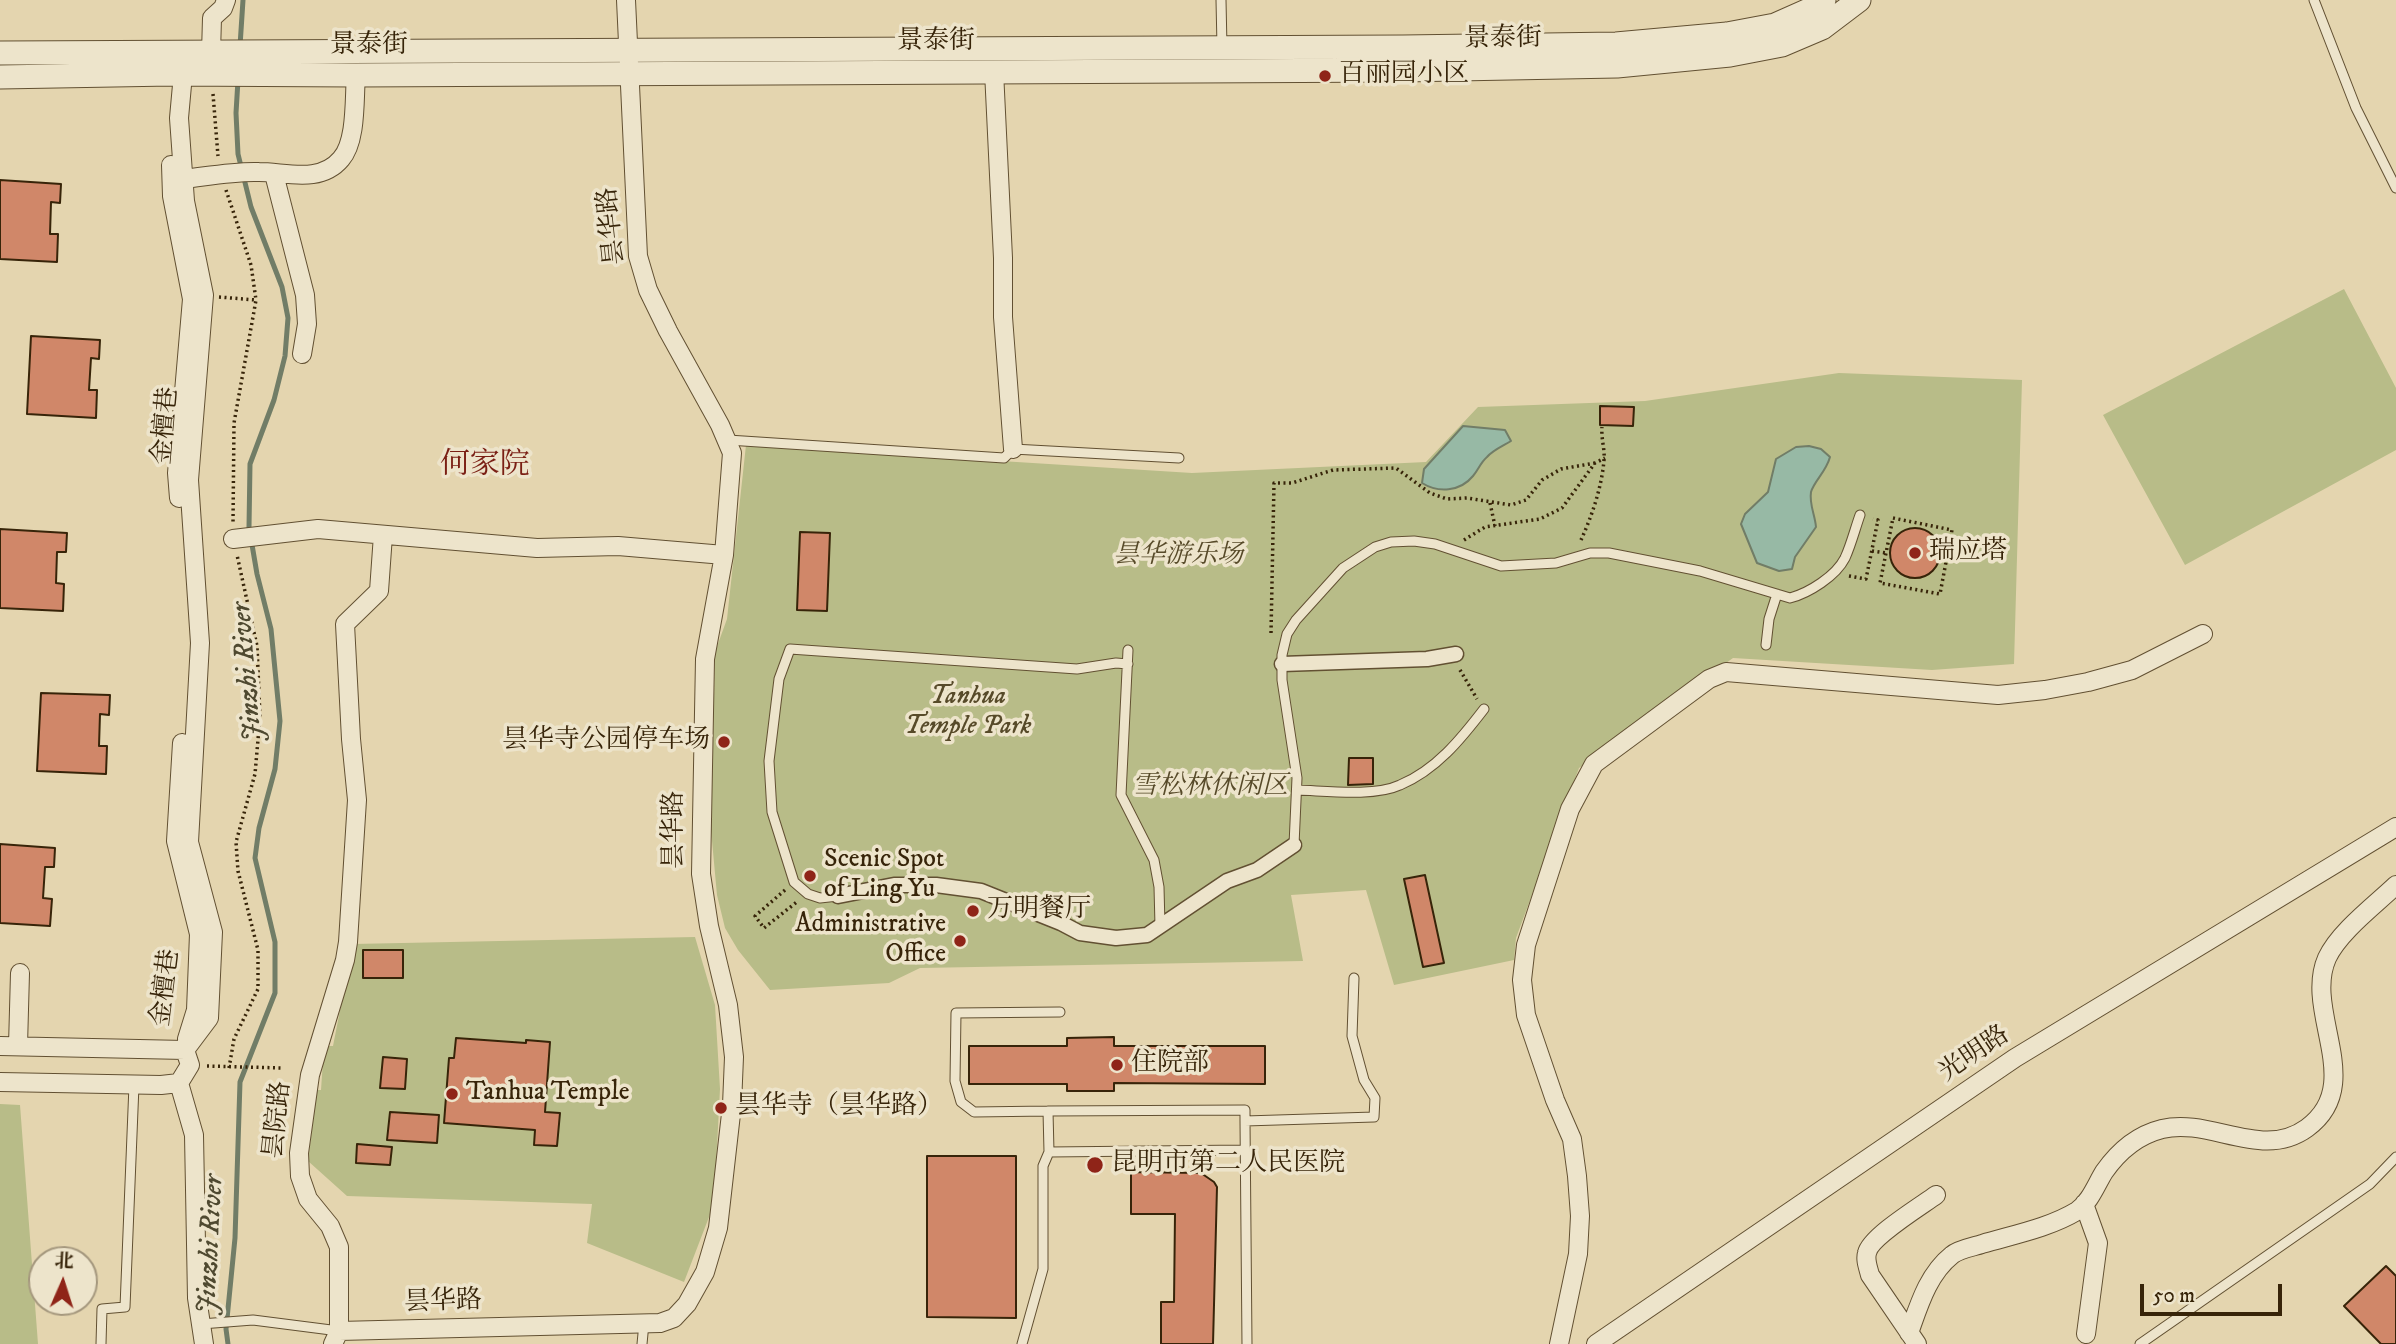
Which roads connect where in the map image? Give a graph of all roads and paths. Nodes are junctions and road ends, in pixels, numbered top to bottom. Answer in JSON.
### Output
{"nodes":[{"id":1,"x":226,"y":0,"type":"edge"},
{"id":2,"x":626,"y":0,"type":"edge"},
{"id":3,"x":1221,"y":0,"type":"edge"},
{"id":4,"x":1824,"y":0,"type":"edge"},
{"id":5,"x":1858,"y":0,"type":"edge"},
{"id":6,"x":2314,"y":0,"type":"edge"},
{"id":7,"x":0,"y":53,"type":"edge"},
{"id":8,"x":1222,"y":59,"type":"junction"},
{"id":9,"x":217,"y":60,"type":"junction"},
{"id":10,"x":629,"y":62,"type":"junction"},
{"id":11,"x":273,"y":64,"type":"junction"},
{"id":12,"x":994,"y":71,"type":"junction"},
{"id":13,"x":177,"y":74,"type":"junction"},
{"id":14,"x":356,"y":75,"type":"junction"},
{"id":15,"x":0,"y":77,"type":"edge"},
{"id":16,"x":268,"y":173,"type":"junction"},
{"id":17,"x":184,"y":179,"type":"junction"},
{"id":18,"x":2396,"y":188,"type":"edge"},
{"id":19,"x":204,"y":295,"type":"junction"},
{"id":20,"x":302,"y":354,"type":"dead end"},
{"id":21,"x":1602,"y":427,"type":"dead end"},
{"id":22,"x":728,"y":440,"type":"junction"},
{"id":23,"x":1013,"y":449,"type":"junction"},
{"id":24,"x":1605,"y":457,"type":"junction"},
{"id":25,"x":1179,"y":458,"type":"dead end"},
{"id":26,"x":1595,"y":463,"type":"junction"},
{"id":27,"x":1490,"y":503,"type":"junction"},
{"id":28,"x":1860,"y":515,"type":"dead end"},
{"id":29,"x":1878,"y":520,"type":"dead end"},
{"id":30,"x":1495,"y":526,"type":"junction"},
{"id":31,"x":383,"y":535,"type":"junction"},
{"id":32,"x":233,"y":539,"type":"junction"},
{"id":33,"x":1447,"y":549,"type":"junction"},
{"id":34,"x":1872,"y":551,"type":"junction"},
{"id":35,"x":1886,"y":554,"type":"junction"},
{"id":36,"x":724,"y":555,"type":"junction"},
{"id":37,"x":1573,"y":558,"type":"junction"},
{"id":38,"x":1866,"y":579,"type":"dead end"},
{"id":39,"x":1777,"y":594,"type":"junction"},
{"id":40,"x":1271,"y":634,"type":"dead end"},
{"id":41,"x":2203,"y":634,"type":"dead end"},
{"id":42,"x":1766,"y":645,"type":"dead end"},
{"id":43,"x":1128,"y":650,"type":"dead end"},
{"id":44,"x":1456,"y":654,"type":"joint"},
{"id":45,"x":1128,"y":664,"type":"junction"},
{"id":46,"x":1282,"y":664,"type":"junction"},
{"id":47,"x":1484,"y":709,"type":"joint"},
{"id":48,"x":1298,"y":790,"type":"junction"},
{"id":49,"x":2396,"y":827,"type":"edge"},
{"id":50,"x":1294,"y":845,"type":"joint"},
{"id":51,"x":794,"y":882,"type":"junction"},
{"id":52,"x":2396,"y":885,"type":"edge"},
{"id":53,"x":808,"y":894,"type":"junction"},
{"id":54,"x":838,"y":896,"type":"joint"},
{"id":55,"x":1160,"y":926,"type":"junction"},
{"id":56,"x":20,"y":973,"type":"dead end"},
{"id":57,"x":1354,"y":978,"type":"dead end"},
{"id":58,"x":1060,"y":1012,"type":"dead end"},
{"id":59,"x":9,"y":1046,"type":"edge"},
{"id":60,"x":184,"y":1049,"type":"junction"},
{"id":61,"x":282,"y":1068,"type":"dead end"},
{"id":62,"x":0,"y":1082,"type":"edge"},
{"id":63,"x":179,"y":1083,"type":"junction"},
{"id":64,"x":134,"y":1085,"type":"junction"},
{"id":65,"x":1048,"y":1111,"type":"junction"},
{"id":66,"x":1245,"y":1121,"type":"junction"},
{"id":67,"x":1245,"y":1150,"type":"junction"},
{"id":68,"x":1049,"y":1152,"type":"junction"},
{"id":69,"x":2396,"y":1157,"type":"edge"},
{"id":70,"x":1936,"y":1195,"type":"dead end"},
{"id":71,"x":2084,"y":1204,"type":"junction"},
{"id":72,"x":644,"y":1323,"type":"junction"},
{"id":73,"x":201,"y":1324,"type":"junction"},
{"id":74,"x":2085,"y":1334,"type":"dead end"},
{"id":75,"x":510,"y":1335,"type":"edge"},
{"id":76,"x":336,"y":1337,"type":"edge"},
{"id":77,"x":1913,"y":1338,"type":"edge"},
{"id":78,"x":101,"y":1344,"type":"edge"},
{"id":79,"x":204,"y":1344,"type":"edge"},
{"id":80,"x":642,"y":1344,"type":"edge"},
{"id":81,"x":1022,"y":1344,"type":"edge"},
{"id":82,"x":1247,"y":1344,"type":"edge"},
{"id":83,"x":1559,"y":1344,"type":"edge"},
{"id":84,"x":1595,"y":1344,"type":"edge"},
{"id":85,"x":2140,"y":1344,"type":"edge"}],
"edges":[{"from":1,"to":9,"type":"street"},
{"from":2,"to":10,"type":"street","name":"昙华路"},
{"from":3,"to":8,"type":"lane"},
{"from":4,"to":8,"type":"street","name":"景泰街"},
{"from":5,"to":8,"type":"street","name":"景泰街"},
{"from":6,"to":18,"type":"lane"},
{"from":7,"to":9,"type":"street","name":"景泰街"},
{"from":8,"to":10,"type":"street","name":"景泰街"},
{"from":8,"to":12,"type":"street","name":"景泰街"},
{"from":9,"to":11,"type":"street","name":"景泰街"},
{"from":9,"to":13,"type":"street","name":"景泰街"},
{"from":10,"to":11,"type":"street","name":"景泰街"},
{"from":10,"to":12,"type":"street","name":"景泰街"},
{"from":10,"to":14,"type":"street","name":"景泰街"},
{"from":10,"to":22,"type":"street","name":"昙华路"},
{"from":11,"to":14,"type":"street","name":"景泰街"},
{"from":12,"to":23,"type":"street"},
{"from":13,"to":15,"type":"street","name":"景泰街"},
{"from":13,"to":17,"type":"street","name":"金檀巷"},
{"from":13,"to":60,"type":"street","name":"金檀巷"},
{"from":14,"to":16,"type":"street"},
{"from":16,"to":17,"type":"street"},
{"from":16,"to":20,"type":"street"},
{"from":17,"to":19,"type":"street","name":"金檀巷"},
{"from":19,"to":32,"type":"path"},
{"from":19,"to":60,"type":"street","name":"金檀巷"},
{"from":21,"to":24,"type":"path"},
{"from":22,"to":23,"type":"lane"},
{"from":22,"to":36,"type":"street","name":"昙华路"},
{"from":23,"to":25,"type":"lane"},
{"from":24,"to":26,"type":"path"},
{"from":24,"to":37,"type":"path"},
{"from":26,"to":27,"type":"path"},
{"from":26,"to":30,"type":"path"},
{"from":27,"to":30,"type":"path"},
{"from":27,"to":40,"type":"path"},
{"from":28,"to":39,"type":"lane"},
{"from":29,"to":34,"type":"path"},
{"from":30,"to":33,"type":"path"},
{"from":31,"to":32,"type":"street"},
{"from":31,"to":36,"type":"street"},
{"from":31,"to":76,"type":"street","name":"昙院路"},
{"from":32,"to":61,"type":"path"},
{"from":33,"to":37,"type":"lane"},
{"from":33,"to":46,"type":"lane"},
{"from":34,"to":35,"type":"path"},
{"from":34,"to":38,"type":"path"},
{"from":35,"to":35,"type":"path"},
{"from":36,"to":72,"type":"street","name":"昙华路"},
{"from":37,"to":39,"type":"lane"},
{"from":39,"to":42,"type":"lane"},
{"from":41,"to":83,"type":"street"},
{"from":43,"to":45,"type":"lane"},
{"from":44,"to":46,"type":"street"},
{"from":44,"to":47,"type":"path"},
{"from":45,"to":51,"type":"lane"},
{"from":45,"to":55,"type":"lane"},
{"from":46,"to":48,"type":"lane"},
{"from":47,"to":48,"type":"lane"},
{"from":48,"to":50,"type":"lane"},
{"from":49,"to":84,"type":"street","name":"光明路"},
{"from":50,"to":55,"type":"street"},
{"from":51,"to":53,"type":"lane"},
{"from":51,"to":53,"type":"path"},
{"from":52,"to":71,"type":"street"},
{"from":53,"to":54,"type":"lane"},
{"from":54,"to":55,"type":"street"},
{"from":56,"to":59,"type":"street"},
{"from":57,"to":66,"type":"lane"},
{"from":58,"to":65,"type":"lane"},
{"from":59,"to":60,"type":"street"},
{"from":60,"to":63,"type":"street"},
{"from":62,"to":64,"type":"street"},
{"from":63,"to":64,"type":"street"},
{"from":63,"to":73,"type":"street"},
{"from":64,"to":78,"type":"lane"},
{"from":65,"to":66,"type":"lane"},
{"from":65,"to":68,"type":"lane"},
{"from":66,"to":67,"type":"lane"},
{"from":67,"to":68,"type":"lane"},
{"from":67,"to":82,"type":"lane"},
{"from":68,"to":81,"type":"lane"},
{"from":69,"to":85,"type":"lane"},
{"from":70,"to":77,"type":"street"},
{"from":71,"to":74,"type":"street"},
{"from":71,"to":77,"type":"street"},
{"from":72,"to":75,"type":"street","name":"昙华路"},
{"from":72,"to":80,"type":"lane"},
{"from":73,"to":76,"type":"lane"},
{"from":73,"to":79,"type":"street"},
{"from":75,"to":76,"type":"street","name":"昙华路"}]}
